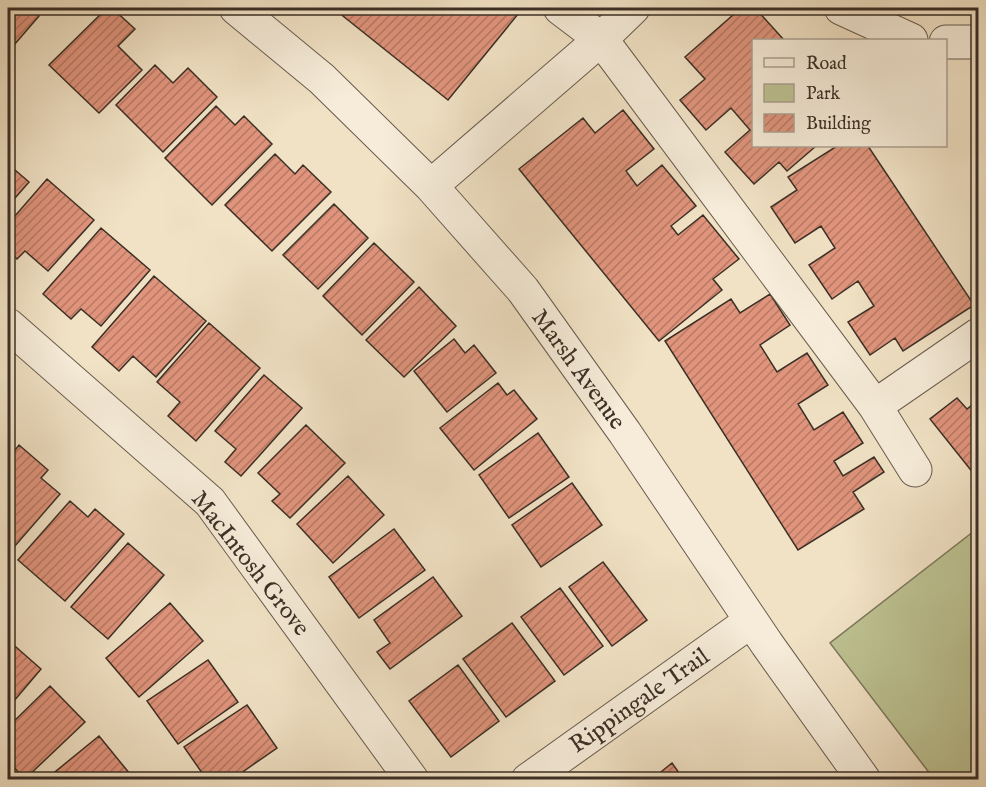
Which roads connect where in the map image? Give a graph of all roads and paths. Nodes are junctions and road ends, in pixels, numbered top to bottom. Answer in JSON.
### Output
{"nodes":[{"id":1,"x":236,"y":8,"type":"edge"},
{"id":2,"x":560,"y":8,"type":"edge"},
{"id":3,"x":633,"y":8,"type":"edge"},
{"id":4,"x":841,"y":8,"type":"edge"},
{"id":5,"x":601,"y":39,"type":"junction"},
{"id":6,"x":909,"y":39,"type":"edge"},
{"id":7,"x":947,"y":42,"type":"edge"},
{"id":8,"x":978,"y":42,"type":"edge"},
{"id":9,"x":431,"y":186,"type":"junction"},
{"id":10,"x":8,"y":325,"type":"edge"},
{"id":11,"x":978,"y":335,"type":"edge"},
{"id":12,"x":874,"y":406,"type":"junction"},
{"id":13,"x":915,"y":470,"type":"dead end"},
{"id":14,"x":751,"y":621,"type":"junction"},
{"id":15,"x":412,"y":780,"type":"edge"},
{"id":16,"x":528,"y":780,"type":"edge"},
{"id":17,"x":864,"y":780,"type":"edge"}],
"edges":[{"from":1,"to":9,"type":"street","name":"Marsh Avenue"},
{"from":2,"to":5,"type":"street"},
{"from":3,"to":5,"type":"street"},
{"from":4,"to":6,"type":"street"},
{"from":5,"to":9,"type":"street"},
{"from":5,"to":12,"type":"street"},
{"from":7,"to":8,"type":"street"},
{"from":9,"to":14,"type":"street","name":"Marsh Avenue"},
{"from":10,"to":15,"type":"street","name":"MacIntosh Grove"},
{"from":11,"to":12,"type":"street"},
{"from":12,"to":13,"type":"street"},
{"from":14,"to":16,"type":"street","name":"Rippingale Trail"},
{"from":14,"to":17,"type":"street","name":"Marsh Avenue"}]}
